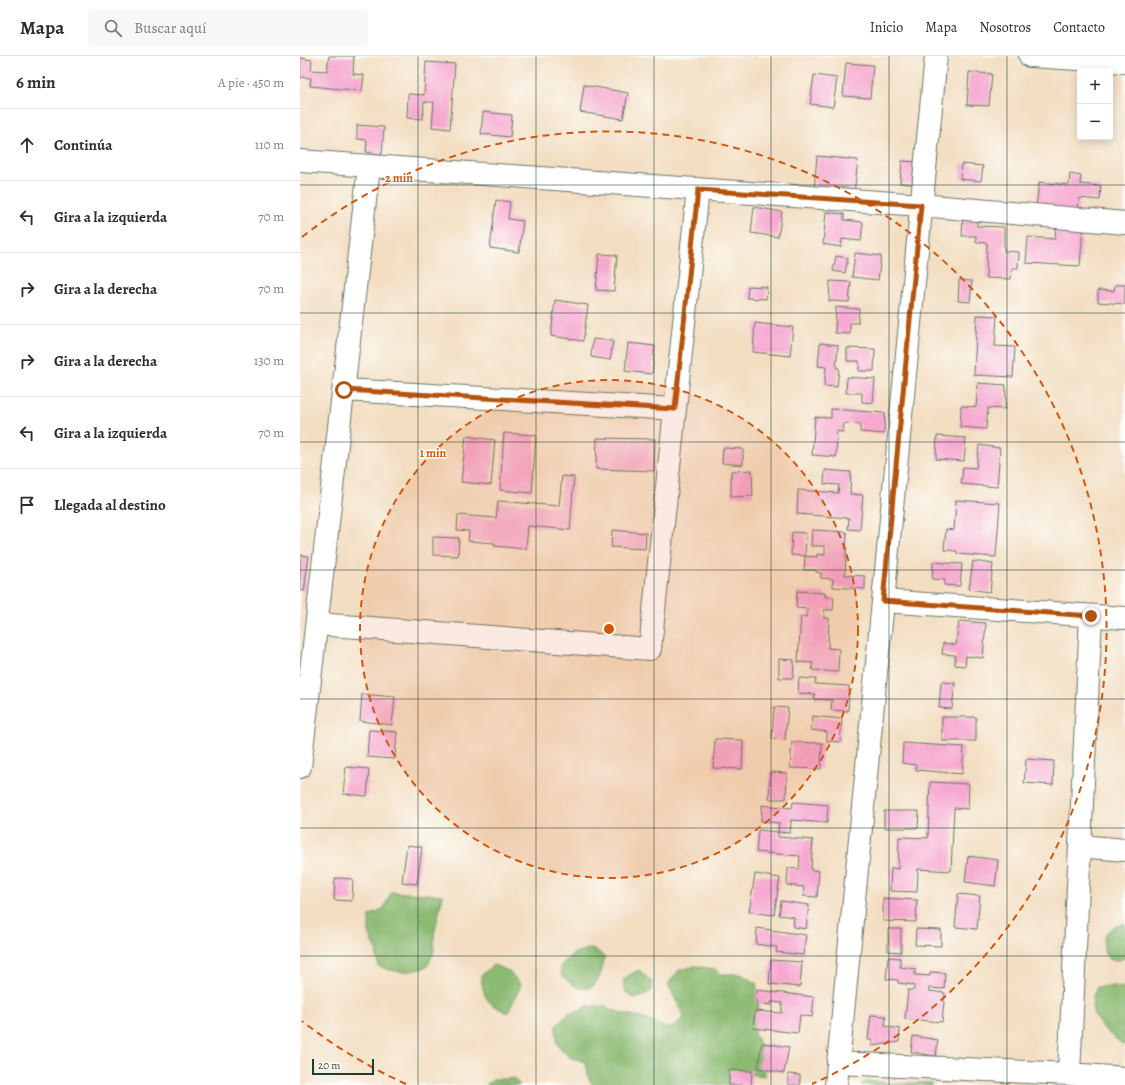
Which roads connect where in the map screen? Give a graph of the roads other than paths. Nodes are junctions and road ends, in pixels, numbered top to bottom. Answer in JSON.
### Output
{"nodes":[{"id":1,"x":936,"y":56,"type":"edge"},
{"id":2,"x":1030,"y":56,"type":"edge"},
{"id":3,"x":1125,"y":62,"type":"edge"},
{"id":4,"x":300,"y":161,"type":"edge"},
{"id":5,"x":369,"y":166,"type":"junction"},
{"id":6,"x":698,"y":190,"type":"junction"},
{"id":7,"x":921,"y":205,"type":"junction"},
{"id":8,"x":1125,"y":223,"type":"edge"},
{"id":9,"x":344,"y":390,"type":"junction"},
{"id":10,"x":675,"y":409,"type":"junction"},
{"id":11,"x":883,"y":601,"type":"junction"},
{"id":12,"x":1091,"y":616,"type":"junction"},
{"id":13,"x":1125,"y":618,"type":"edge"},
{"id":14,"x":317,"y":624,"type":"junction"},
{"id":15,"x":300,"y":767,"type":"edge"},
{"id":16,"x":1080,"y":846,"type":"junction"},
{"id":17,"x":1125,"y":850,"type":"edge"},
{"id":18,"x":838,"y":1063,"type":"junction"},
{"id":19,"x":1069,"y":1074,"type":"junction"},
{"id":20,"x":1125,"y":1078,"type":"edge"},
{"id":21,"x":836,"y":1085,"type":"edge"}],
"edges":[{"from":1,"to":7,"type":"street"},
{"from":2,"to":3,"type":"street"},
{"from":4,"to":5,"type":"street"},
{"from":5,"to":6,"type":"street"},
{"from":5,"to":9,"type":"street"},
{"from":6,"to":7,"type":"street"},
{"from":6,"to":10,"type":"street"},
{"from":7,"to":8,"type":"street"},
{"from":7,"to":11,"type":"street"},
{"from":9,"to":10,"type":"street"},
{"from":9,"to":14,"type":"street"},
{"from":10,"to":14,"type":"street"},
{"from":11,"to":12,"type":"street"},
{"from":11,"to":18,"type":"street"},
{"from":12,"to":13,"type":"street"},
{"from":12,"to":16,"type":"street"},
{"from":14,"to":15,"type":"street"},
{"from":16,"to":17,"type":"street"},
{"from":16,"to":19,"type":"street"},
{"from":18,"to":19,"type":"street"},
{"from":18,"to":21,"type":"street"},
{"from":19,"to":20,"type":"street"}]}
